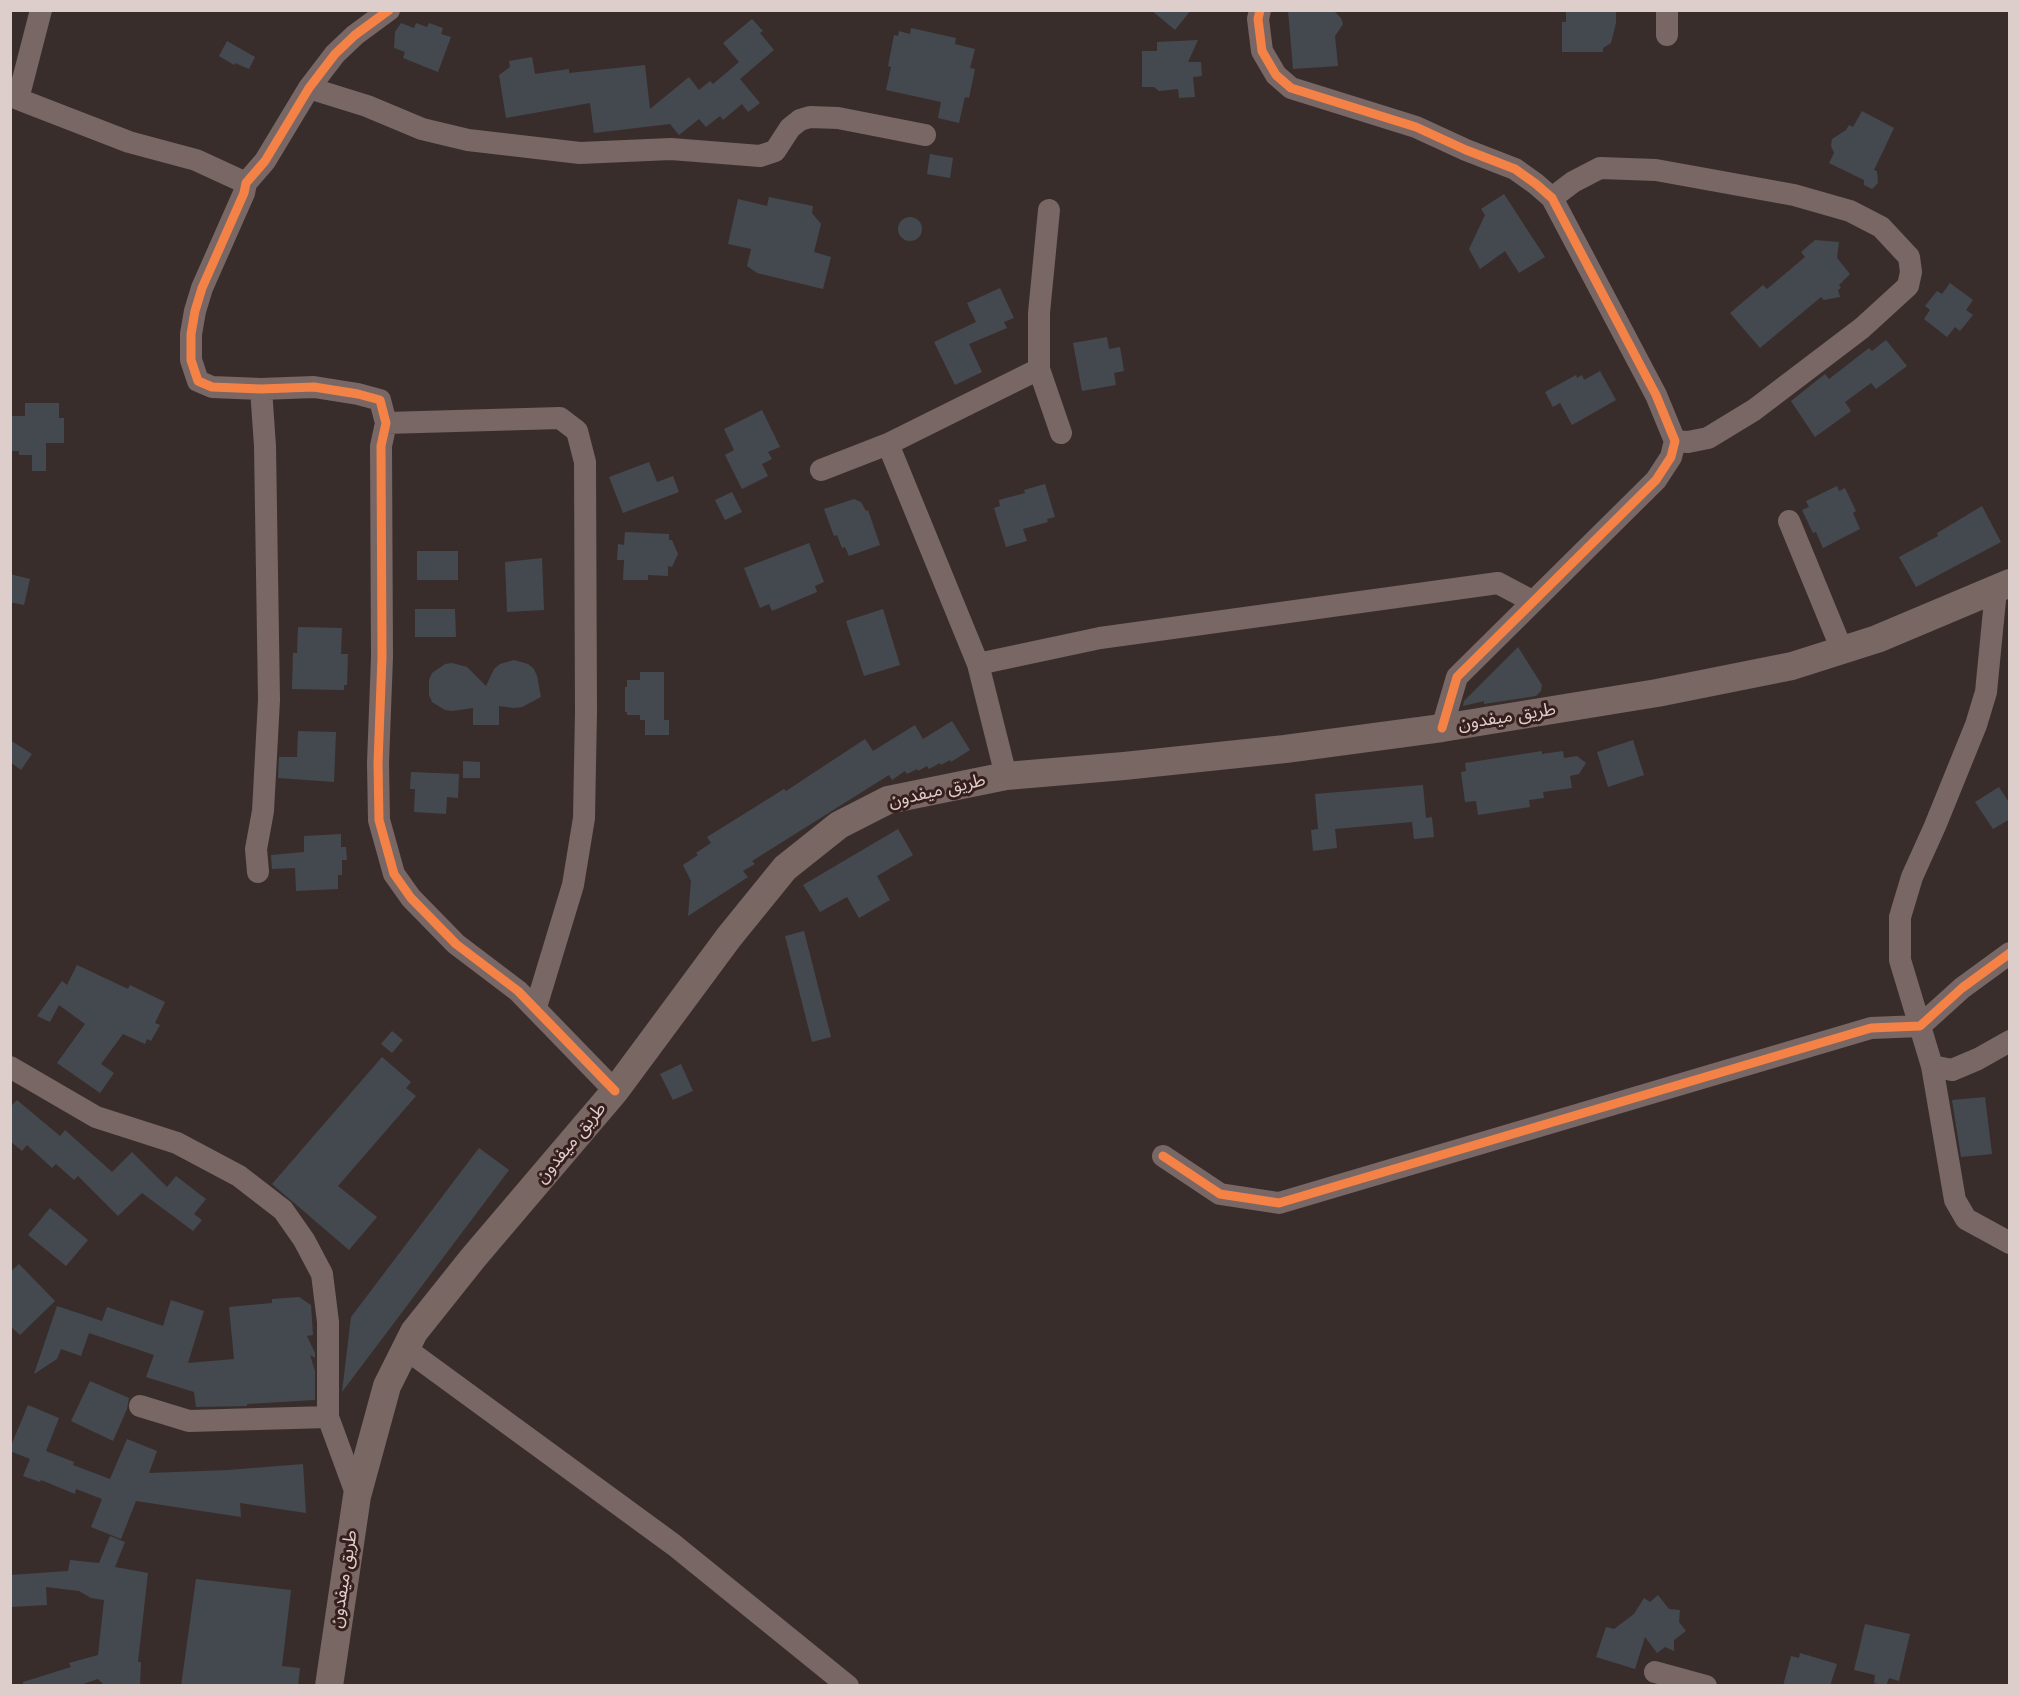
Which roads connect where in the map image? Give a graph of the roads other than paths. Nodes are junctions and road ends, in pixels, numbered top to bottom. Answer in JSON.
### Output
{"nodes":[{"id":1,"x":41,"y":10,"type":"edge"},
{"id":2,"x":389,"y":10,"type":"edge"},
{"id":3,"x":1260,"y":10,"type":"edge"},
{"id":4,"x":1667,"y":10,"type":"edge"},
{"id":5,"x":1668,"y":35,"type":"dead end"},
{"id":6,"x":309,"y":88,"type":"junction"},
{"id":7,"x":14,"y":97,"type":"edge"},
{"id":8,"x":925,"y":135,"type":"dead end"},
{"id":9,"x":246,"y":183,"type":"junction"},
{"id":10,"x":1552,"y":198,"type":"junction"},
{"id":11,"x":1048,"y":210,"type":"dead end"},
{"id":12,"x":1039,"y":369,"type":"junction"},
{"id":13,"x":261,"y":389,"type":"junction"},
{"id":14,"x":386,"y":423,"type":"junction"},
{"id":15,"x":1061,"y":433,"type":"dead end"},
{"id":16,"x":1676,"y":441,"type":"junction"},
{"id":17,"x":888,"y":444,"type":"junction"},
{"id":18,"x":821,"y":470,"type":"dead end"},
{"id":19,"x":1789,"y":521,"type":"dead end"},
{"id":20,"x":2003,"y":587,"type":"edge"},
{"id":21,"x":1533,"y":601,"type":"junction"},
{"id":22,"x":1842,"y":650,"type":"junction"},
{"id":23,"x":978,"y":664,"type":"junction"},
{"id":24,"x":1442,"y":728,"type":"junction"},
{"id":25,"x":1006,"y":776,"type":"junction"},
{"id":26,"x":258,"y":872,"type":"dead end"},
{"id":27,"x":2010,"y":952,"type":"edge"},
{"id":28,"x":536,"y":1007,"type":"junction"},
{"id":29,"x":1920,"y":1026,"type":"junction"},
{"id":30,"x":2010,"y":1041,"type":"edge"},
{"id":31,"x":1932,"y":1066,"type":"junction"},
{"id":32,"x":15,"y":1077,"type":"edge"},
{"id":33,"x":615,"y":1091,"type":"junction"},
{"id":34,"x":1163,"y":1156,"type":"dead end"},
{"id":35,"x":2010,"y":1243,"type":"edge"},
{"id":36,"x":406,"y":1349,"type":"junction"},
{"id":37,"x":140,"y":1406,"type":"dead end"},
{"id":38,"x":328,"y":1417,"type":"junction"},
{"id":39,"x":357,"y":1496,"type":"junction"},
{"id":40,"x":1655,"y":1672,"type":"dead end"},
{"id":41,"x":328,"y":1686,"type":"edge"},
{"id":42,"x":848,"y":1686,"type":"edge"},
{"id":43,"x":1706,"y":1686,"type":"edge"}],
"edges":[{"from":1,"to":7,"type":"street"},
{"from":2,"to":6,"type":"street"},
{"from":3,"to":10,"type":"street"},
{"from":4,"to":5,"type":"street"},
{"from":6,"to":8,"type":"street"},
{"from":6,"to":9,"type":"street"},
{"from":7,"to":9,"type":"street"},
{"from":9,"to":13,"type":"street"},
{"from":10,"to":16,"type":"street"},
{"from":10,"to":16,"type":"street"},
{"from":11,"to":12,"type":"street"},
{"from":12,"to":15,"type":"street"},
{"from":12,"to":17,"type":"street"},
{"from":13,"to":14,"type":"street"},
{"from":13,"to":26,"type":"street"},
{"from":14,"to":28,"type":"street"},
{"from":14,"to":28,"type":"street"},
{"from":16,"to":21,"type":"street"},
{"from":17,"to":18,"type":"street"},
{"from":17,"to":23,"type":"street"},
{"from":19,"to":22,"type":"street"},
{"from":20,"to":22,"type":"main road","name":"طريق ميفدون"},
{"from":20,"to":29,"type":"street"},
{"from":21,"to":23,"type":"street"},
{"from":21,"to":24,"type":"street"},
{"from":22,"to":24,"type":"main road","name":"طريق ميفدون"},
{"from":23,"to":25,"type":"street"},
{"from":24,"to":25,"type":"main road","name":"طريق ميفدون"},
{"from":25,"to":33,"type":"main road","name":"طريق ميفدون"},
{"from":27,"to":29,"type":"street"},
{"from":28,"to":33,"type":"street"},
{"from":29,"to":31,"type":"street"},
{"from":29,"to":34,"type":"street"},
{"from":30,"to":31,"type":"street"},
{"from":31,"to":35,"type":"street"},
{"from":32,"to":38,"type":"street"},
{"from":33,"to":36,"type":"main road","name":"طريق ميفدون"},
{"from":36,"to":39,"type":"main road","name":"طريق ميفدون"},
{"from":36,"to":42,"type":"street"},
{"from":37,"to":38,"type":"street"},
{"from":38,"to":39,"type":"street"},
{"from":39,"to":41,"type":"main road","name":"طريق ميفدون"},
{"from":40,"to":43,"type":"street"}]}
